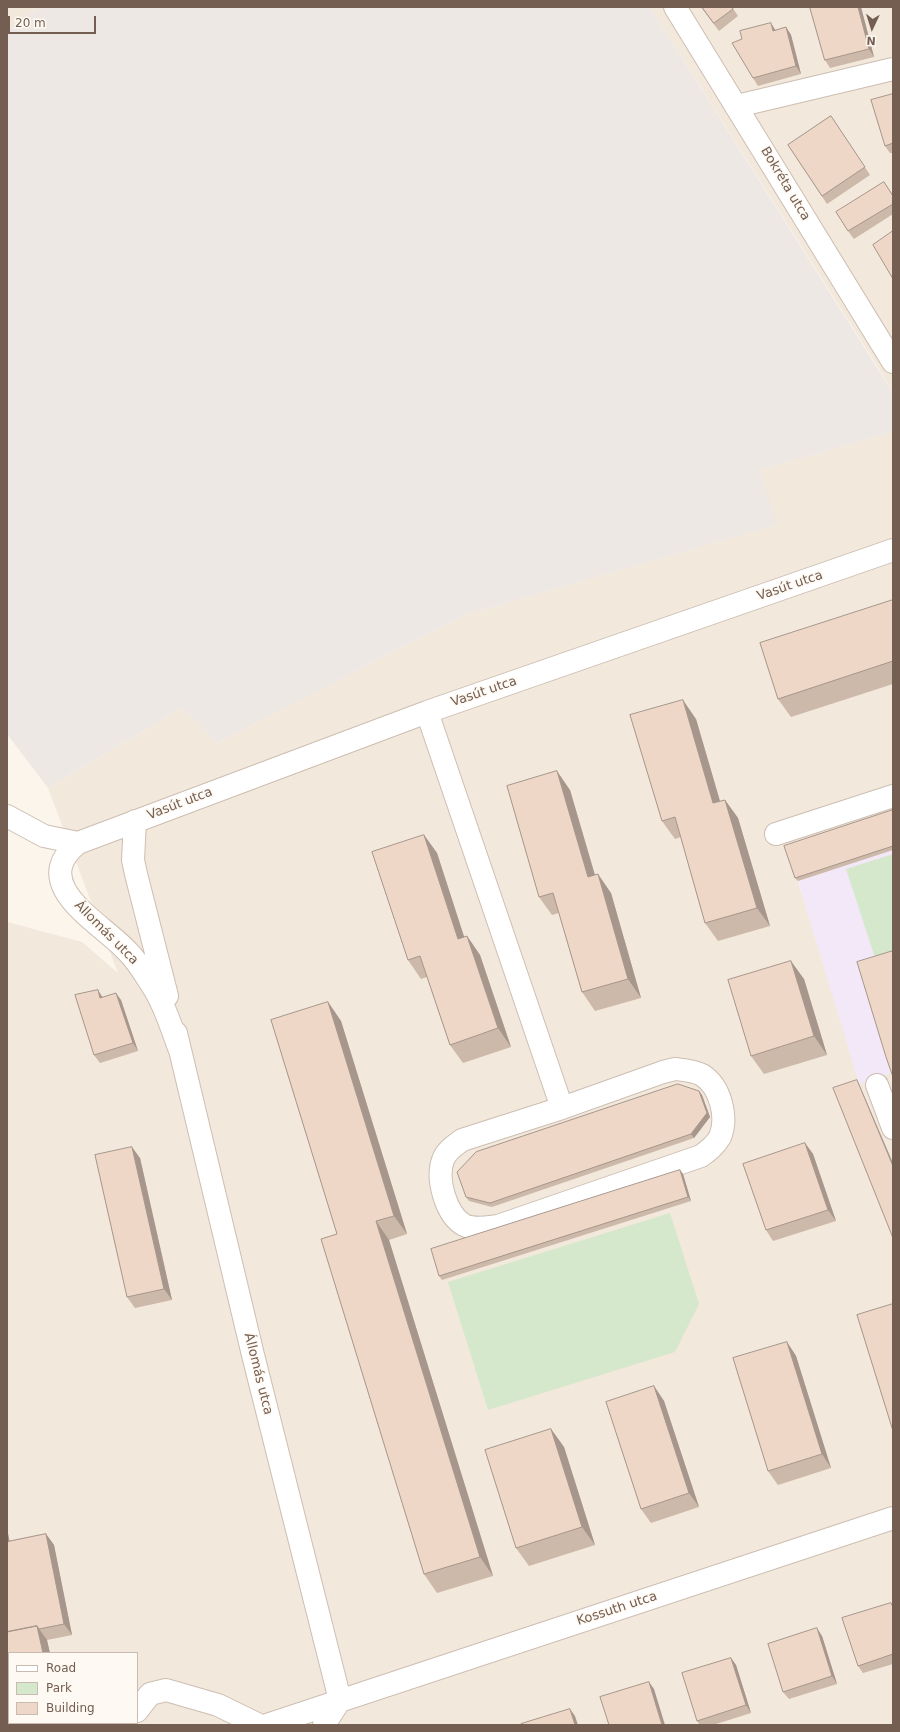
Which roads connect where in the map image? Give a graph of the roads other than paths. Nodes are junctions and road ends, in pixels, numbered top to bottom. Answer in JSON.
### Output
{"nodes":[{"id":1,"x":675,"y":7,"type":"edge"},
{"id":2,"x":893,"y":69,"type":"edge"},
{"id":3,"x":737,"y":106,"type":"junction"},
{"id":4,"x":893,"y":362,"type":"edge"},
{"id":5,"x":893,"y":550,"type":"edge"},
{"id":6,"x":427,"y":712,"type":"junction"},
{"id":7,"x":893,"y":796,"type":"edge"},
{"id":8,"x":7,"y":816,"type":"edge"},
{"id":9,"x":135,"y":821,"type":"junction"},
{"id":10,"x":776,"y":834,"type":"dead end"},
{"id":11,"x":78,"y":843,"type":"junction"},
{"id":12,"x":180,"y":1048,"type":"junction"},
{"id":13,"x":877,"y":1085,"type":"dead end"},
{"id":14,"x":562,"y":1108,"type":"junction"},
{"id":15,"x":893,"y":1128,"type":"edge"},
{"id":16,"x":893,"y":1518,"type":"edge"},
{"id":17,"x":340,"y":1700,"type":"junction"},
{"id":18,"x":138,"y":1710,"type":"edge"},
{"id":19,"x":259,"y":1725,"type":"edge"},
{"id":20,"x":267,"y":1725,"type":"edge"},
{"id":21,"x":324,"y":1725,"type":"edge"}],
"edges":[{"from":1,"to":3,"type":"street","name":"Bokréta utca"},
{"from":2,"to":3,"type":"street"},
{"from":3,"to":4,"type":"street","name":"Bokréta utca"},
{"from":5,"to":6,"type":"street","name":"Vasút utca"},
{"from":6,"to":9,"type":"street","name":"Vasút utca"},
{"from":6,"to":14,"type":"street"},
{"from":7,"to":10,"type":"street"},
{"from":8,"to":11,"type":"street"},
{"from":9,"to":11,"type":"street","name":"Vasút utca"},
{"from":9,"to":12,"type":"street","name":"Állomás utca"},
{"from":11,"to":12,"type":"street","name":"Állomás utca"},
{"from":12,"to":17,"type":"street","name":"Állomás utca"},
{"from":13,"to":15,"type":"street"},
{"from":14,"to":14,"type":"street"},
{"from":16,"to":17,"type":"street","name":"Kossuth utca"},
{"from":17,"to":20,"type":"street","name":"Kossuth utca"},
{"from":17,"to":21,"type":"street"},
{"from":18,"to":19,"type":"street"}]}
